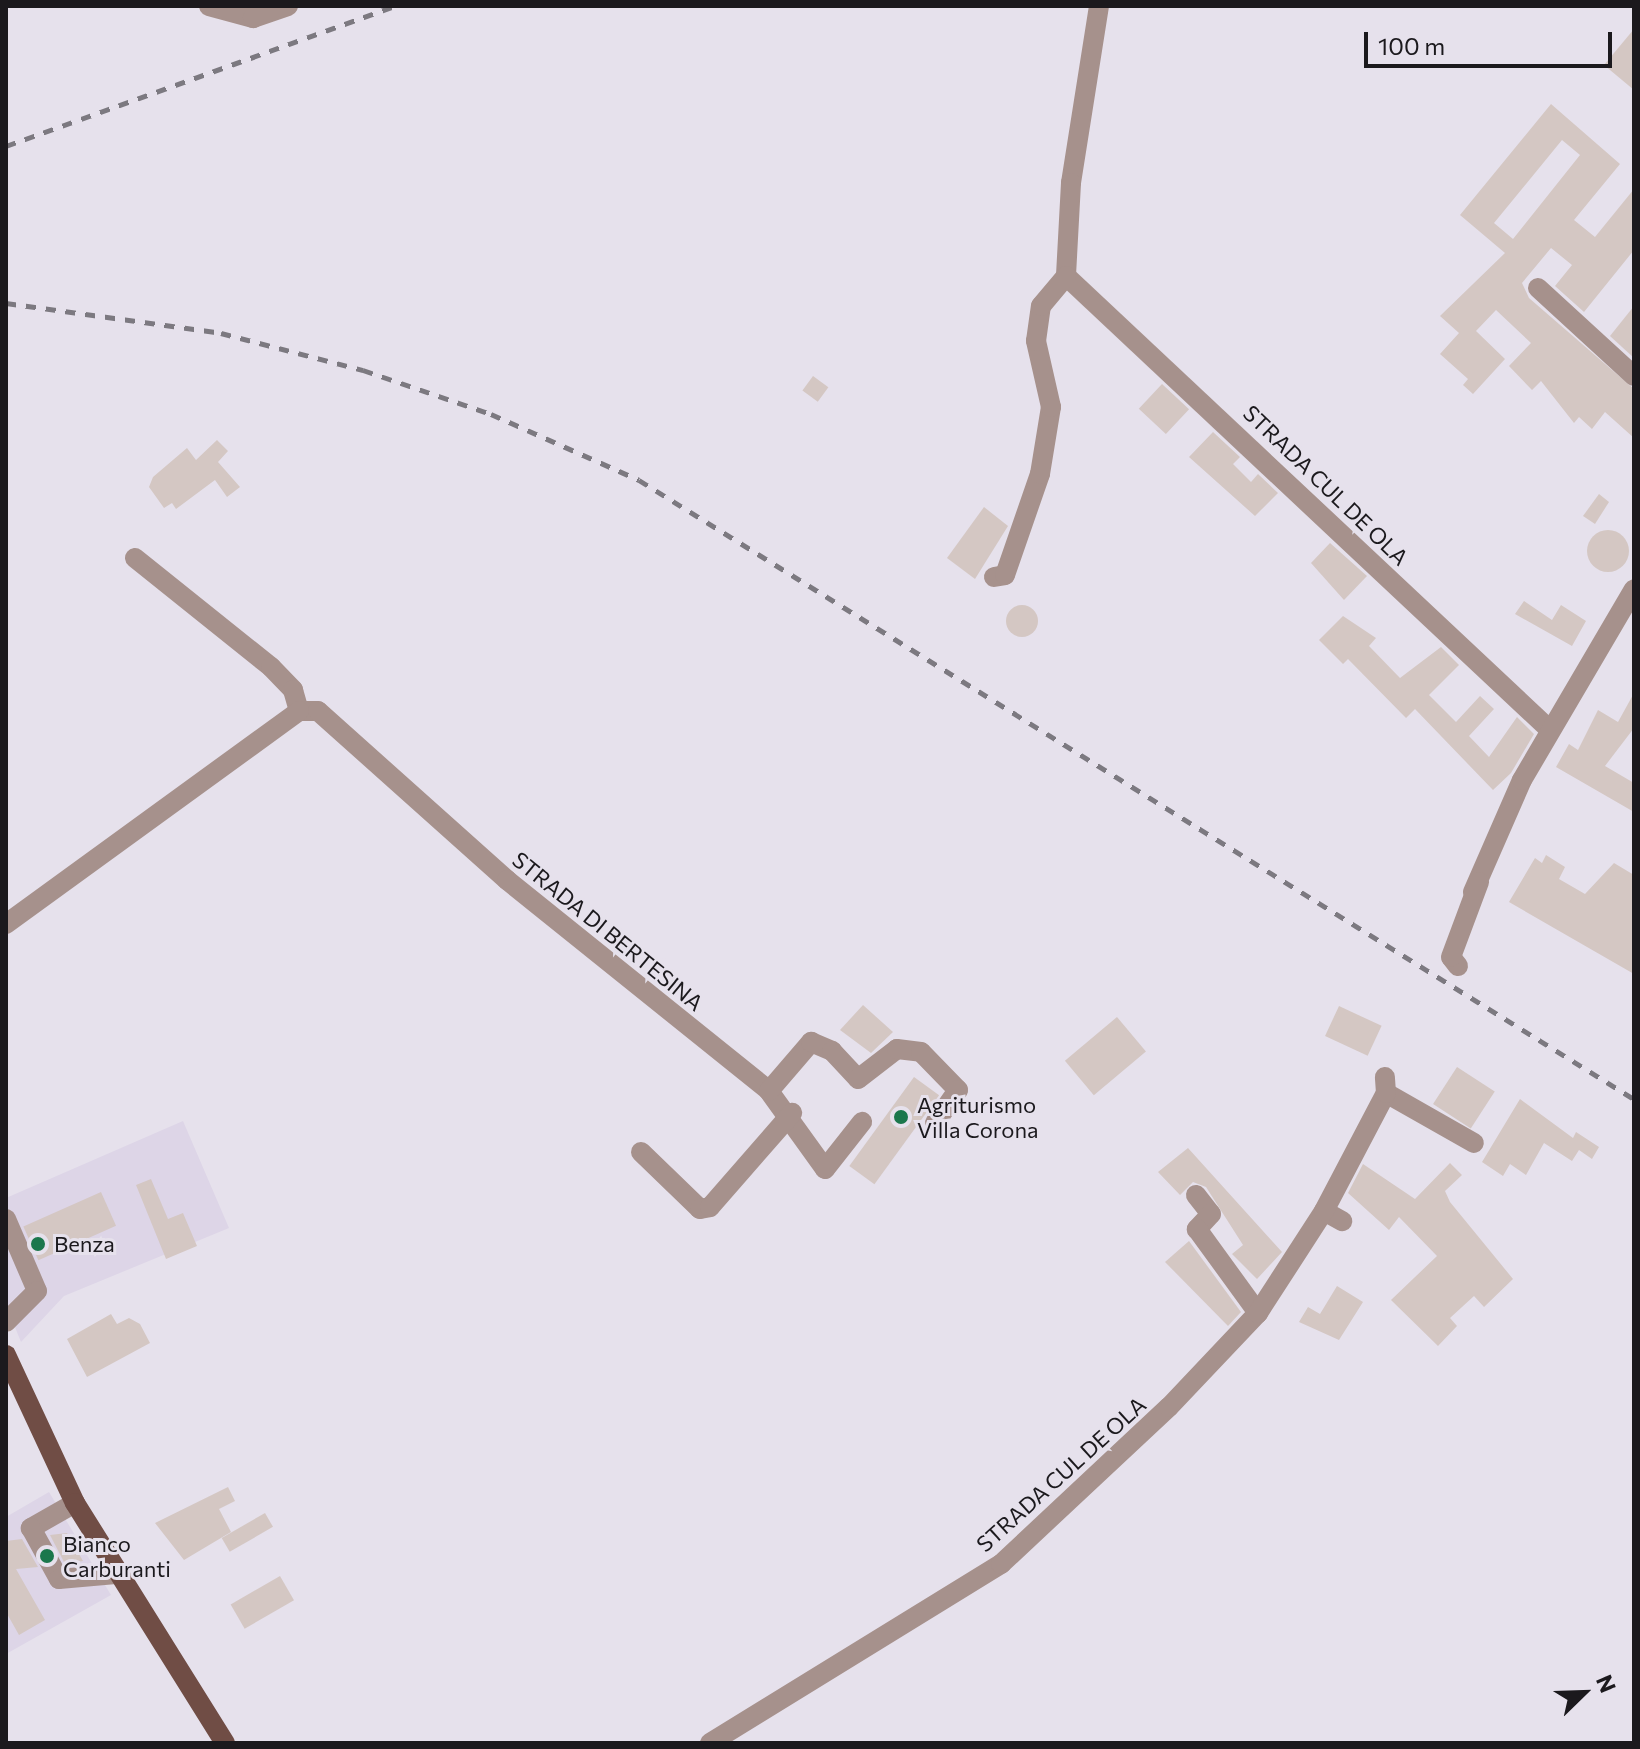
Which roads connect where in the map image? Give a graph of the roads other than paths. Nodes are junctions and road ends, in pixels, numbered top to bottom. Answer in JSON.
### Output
{"nodes":[{"id":1,"x":209,"y":6,"type":"edge"},
{"id":2,"x":288,"y":6,"type":"edge"},
{"id":3,"x":1099,"y":6,"type":"edge"},
{"id":4,"x":1066,"y":276,"type":"junction"},
{"id":5,"x":1538,"y":288,"type":"dead end"},
{"id":6,"x":1634,"y":376,"type":"edge"},
{"id":7,"x":135,"y":558,"type":"dead end"},
{"id":8,"x":994,"y":577,"type":"dead end"},
{"id":9,"x":1634,"y":589,"type":"edge"},
{"id":10,"x":299,"y":711,"type":"junction"},
{"id":11,"x":1550,"y":730,"type":"junction"},
{"id":12,"x":6,"y":924,"type":"edge"},
{"id":13,"x":1458,"y":966,"type":"dead end"},
{"id":14,"x":769,"y":1091,"type":"junction"},
{"id":15,"x":792,"y":1113,"type":"junction"},
{"id":16,"x":862,"y":1122,"type":"dead end"},
{"id":17,"x":935,"y":1123,"type":"dead end"},
{"id":18,"x":1474,"y":1143,"type":"dead end"},
{"id":19,"x":641,"y":1152,"type":"dead end"},
{"id":20,"x":1196,"y":1195,"type":"dead end"},
{"id":21,"x":6,"y":1219,"type":"edge"},
{"id":22,"x":1258,"y":1313,"type":"junction"},
{"id":23,"x":6,"y":1322,"type":"edge"},
{"id":24,"x":6,"y":1355,"type":"edge"},
{"id":25,"x":75,"y":1503,"type":"junction"},
{"id":26,"x":116,"y":1574,"type":"junction"},
{"id":27,"x":225,"y":1743,"type":"edge"},
{"id":28,"x":710,"y":1743,"type":"edge"}],
"edges":[{"from":1,"to":2,"type":"street"},
{"from":3,"to":4,"type":"street"},
{"from":4,"to":8,"type":"street"},
{"from":4,"to":11,"type":"street","name":"STRADA CUL DE OLA"},
{"from":5,"to":6,"type":"street"},
{"from":7,"to":10,"type":"street"},
{"from":9,"to":11,"type":"street"},
{"from":10,"to":12,"type":"street"},
{"from":10,"to":14,"type":"street","name":"STRADA DI BERTESINA"},
{"from":11,"to":13,"type":"street"},
{"from":14,"to":15,"type":"street","name":"STRADA DI BERTESINA"},
{"from":14,"to":17,"type":"street"},
{"from":15,"to":16,"type":"street","name":"STRADA DI BERTESINA"},
{"from":15,"to":19,"type":"street"},
{"from":18,"to":22,"type":"street","name":"STRADA CUL DE OLA"},
{"from":20,"to":22,"type":"street"},
{"from":21,"to":23,"type":"street"},
{"from":22,"to":28,"type":"street","name":"STRADA CUL DE OLA"},
{"from":24,"to":25,"type":"main road"},
{"from":25,"to":26,"type":"main road"},
{"from":25,"to":26,"type":"street"},
{"from":26,"to":27,"type":"main road"}]}
